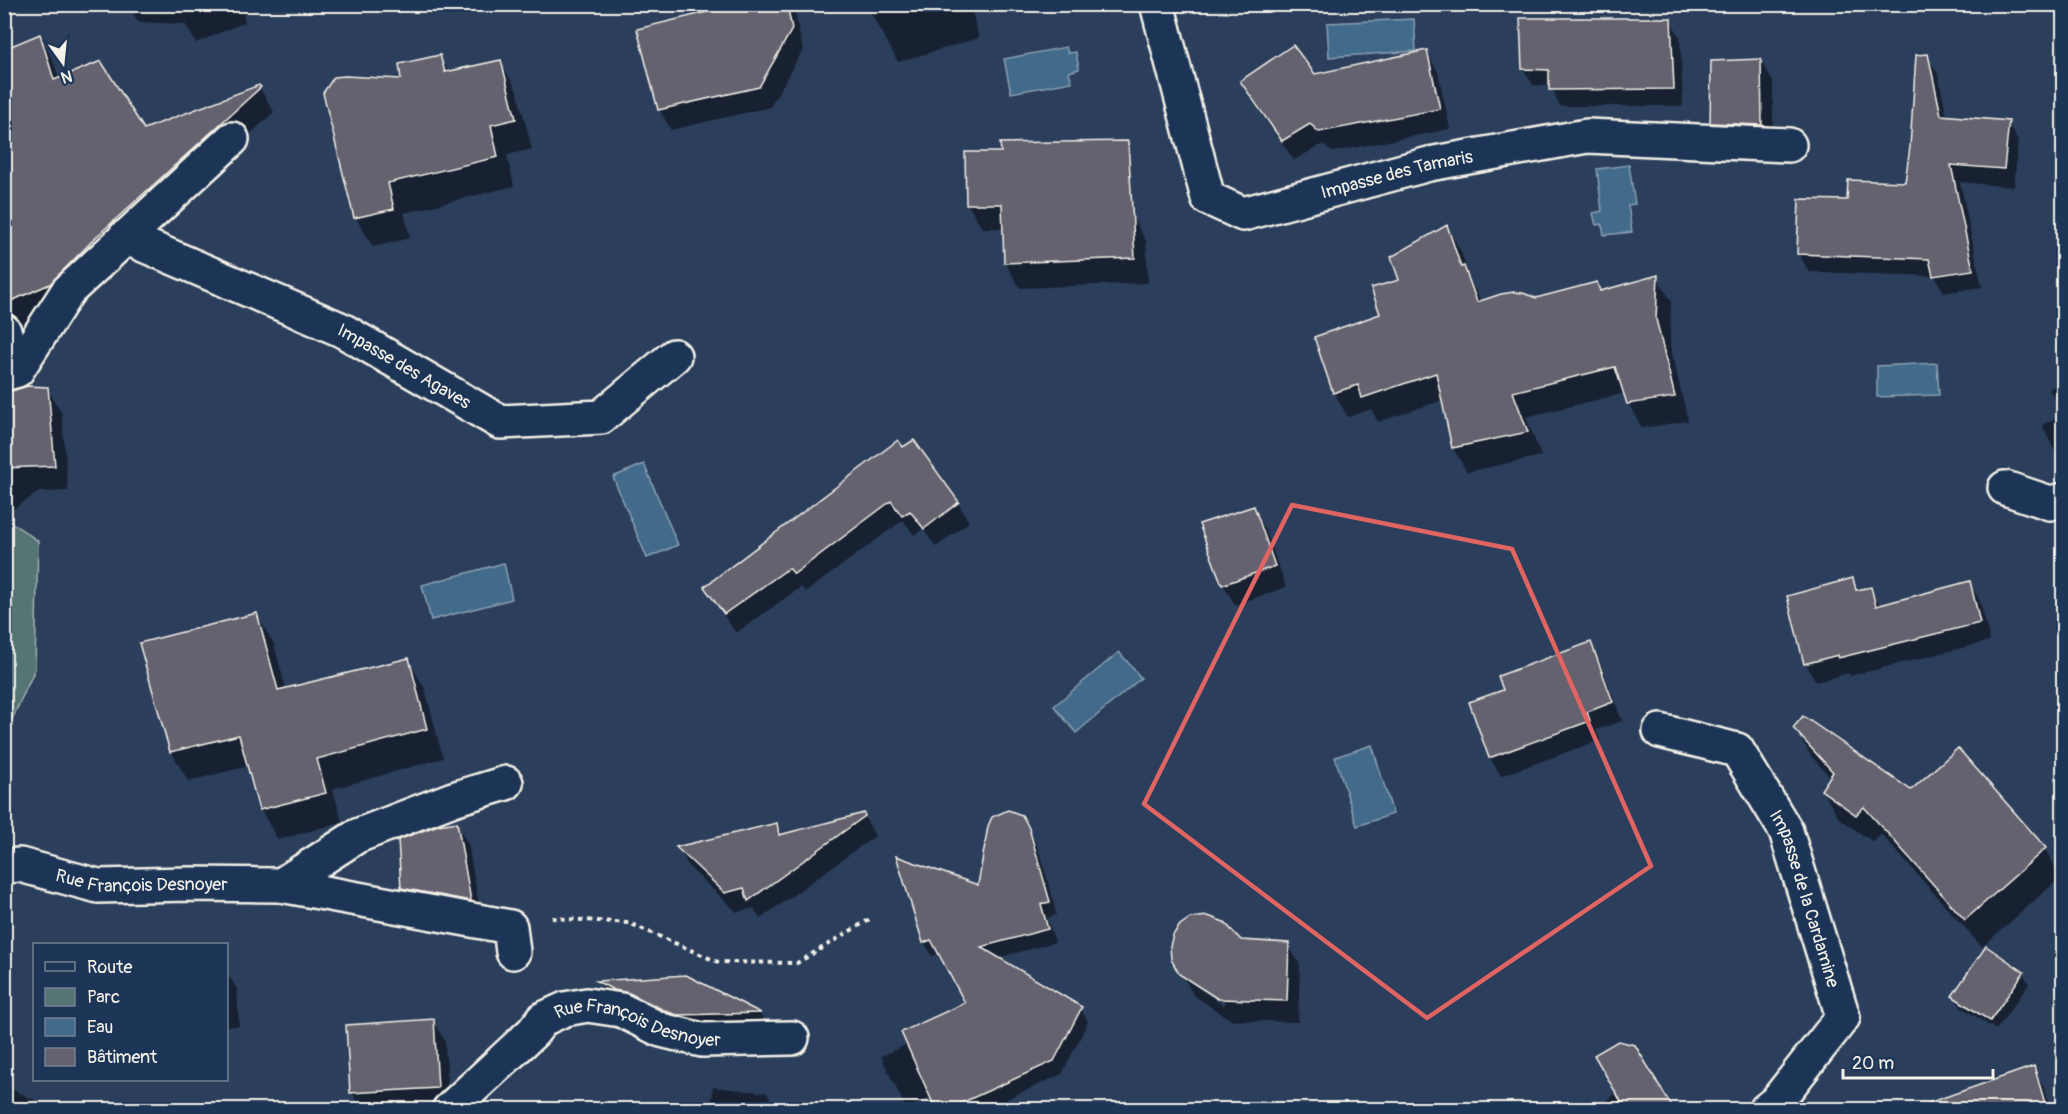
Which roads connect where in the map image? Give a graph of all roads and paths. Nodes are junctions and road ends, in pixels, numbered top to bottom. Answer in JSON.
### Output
{"nodes":[{"id":1,"x":1157,"y":4,"type":"edge"},
{"id":2,"x":232,"y":139,"type":"dead end"},
{"id":3,"x":1790,"y":146,"type":"dead end"},
{"id":4,"x":124,"y":237,"type":"junction"},
{"id":5,"x":4,"y":332,"type":"edge"},
{"id":6,"x":674,"y":356,"type":"dead end"},
{"id":7,"x":11,"y":372,"type":"edge"},
{"id":8,"x":2005,"y":488,"type":"dead end"},
{"id":9,"x":2064,"y":500,"type":"edge"},
{"id":10,"x":1660,"y":731,"type":"dead end"},
{"id":11,"x":506,"y":783,"type":"dead end"},
{"id":12,"x":4,"y":866,"type":"edge"},
{"id":13,"x":280,"y":885,"type":"junction"},
{"id":14,"x":870,"y":919,"type":"dead end"},
{"id":15,"x":520,"y":932,"type":"joint"},
{"id":16,"x":792,"y":1038,"type":"dead end"},
{"id":17,"x":449,"y":1110,"type":"edge"},
{"id":18,"x":1766,"y":1110,"type":"edge"}],
"edges":[{"from":1,"to":3,"type":"street","name":"Impasse des Tamaris"},
{"from":2,"to":4,"type":"street"},
{"from":4,"to":6,"type":"street","name":"Impasse des Agaves"},
{"from":4,"to":7,"type":"street"},
{"from":5,"to":7,"type":"street"},
{"from":8,"to":9,"type":"street"},
{"from":10,"to":18,"type":"street","name":"Impasse de la Cardamine"},
{"from":11,"to":13,"type":"street"},
{"from":12,"to":13,"type":"street","name":"Rue François Desnoyer"},
{"from":13,"to":15,"type":"street","name":"Rue François Desnoyer"},
{"from":14,"to":15,"type":"path"},
{"from":16,"to":17,"type":"street","name":"Rue François Desnoyer"}]}
